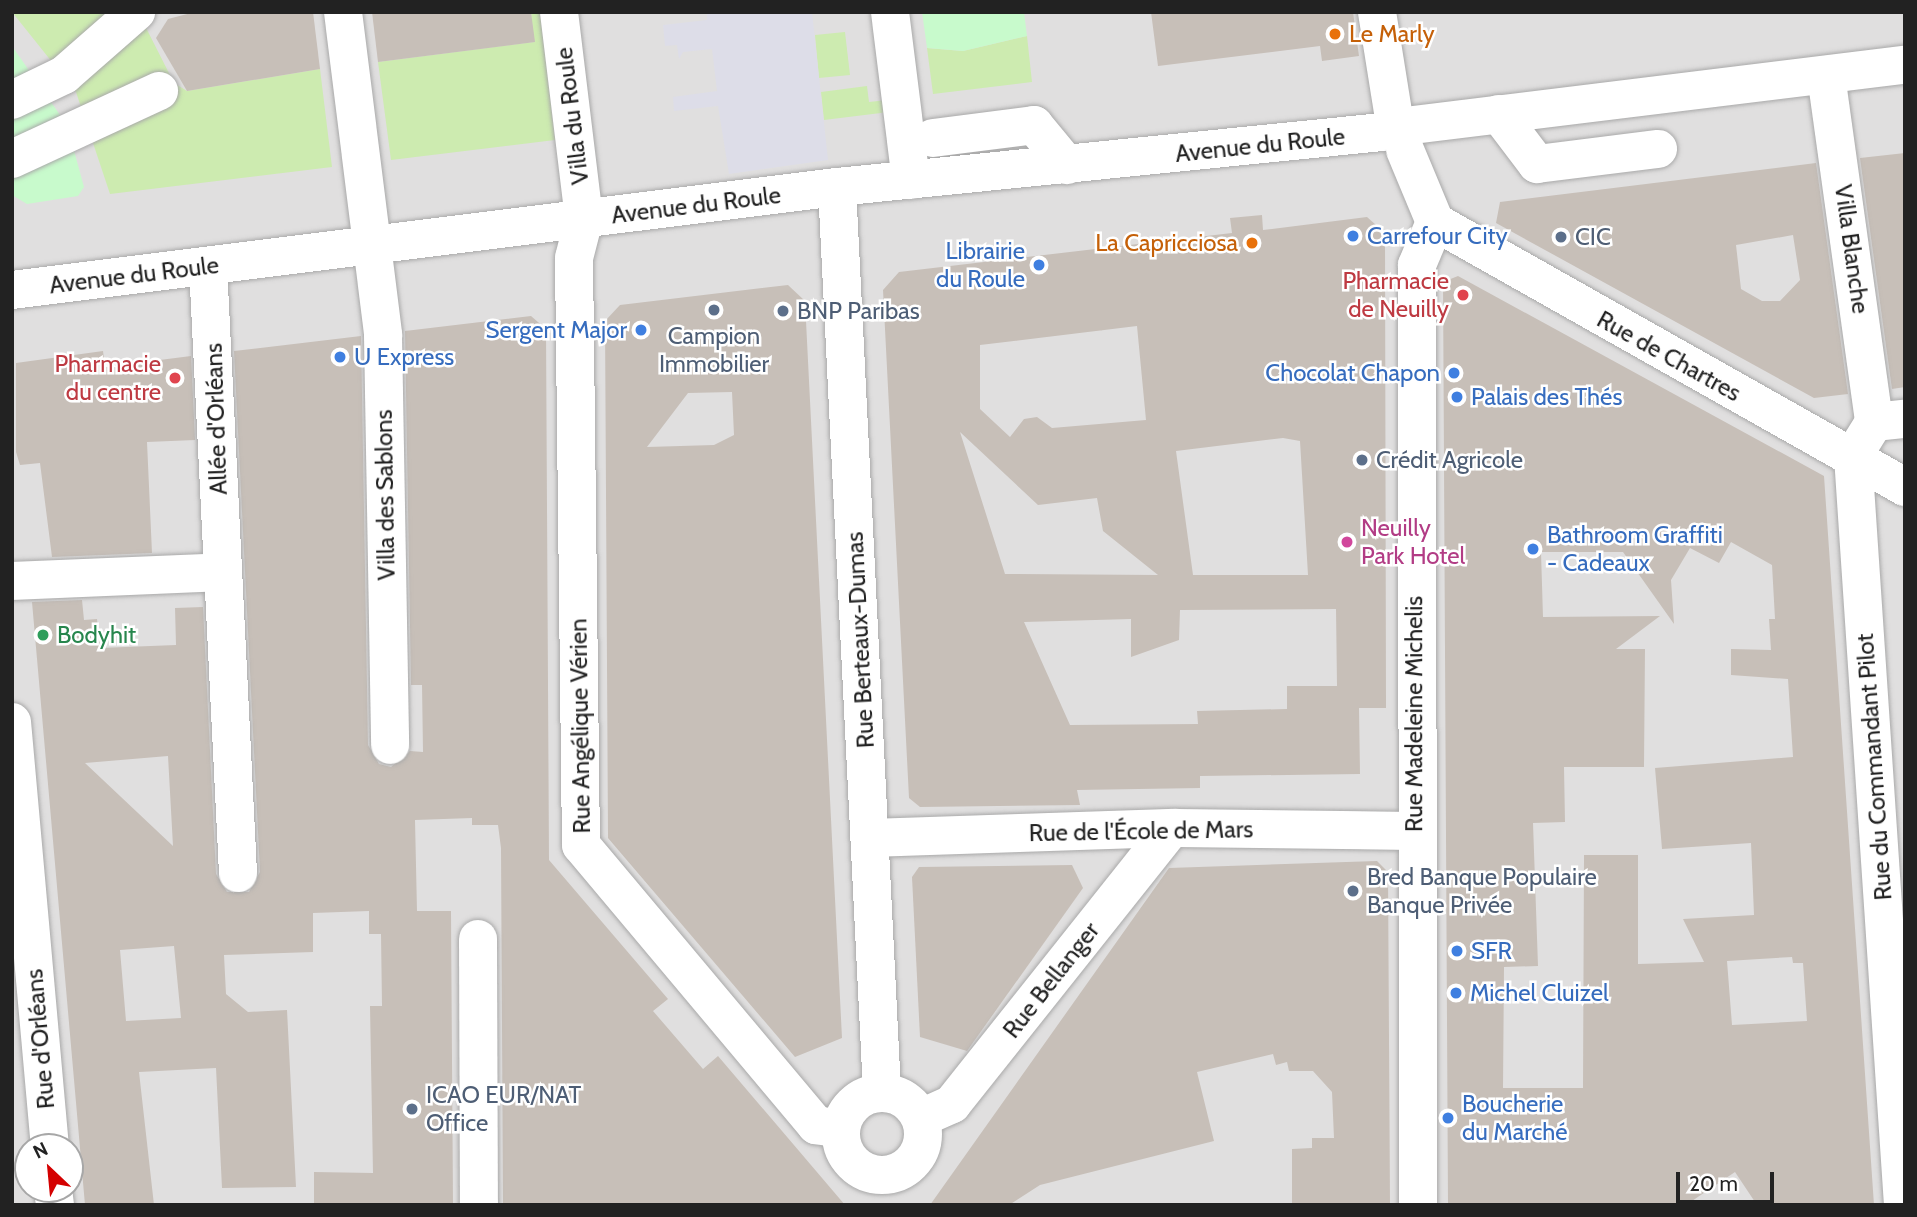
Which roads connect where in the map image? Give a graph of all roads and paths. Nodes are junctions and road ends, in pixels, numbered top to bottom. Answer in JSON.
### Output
{"nodes":[{"id":1,"x":136,"y":12,"type":"edge"},
{"id":2,"x":342,"y":12,"type":"edge"},
{"id":3,"x":559,"y":12,"type":"edge"},
{"id":4,"x":890,"y":12,"type":"edge"},
{"id":5,"x":1377,"y":12,"type":"edge"},
{"id":6,"x":1905,"y":65,"type":"edge"},
{"id":7,"x":1826,"y":75,"type":"junction"},
{"id":8,"x":159,"y":91,"type":"dead end"},
{"id":9,"x":12,"y":100,"type":"edge"},
{"id":10,"x":1499,"y":114,"type":"junction"},
{"id":11,"x":1399,"y":131,"type":"junction"},
{"id":12,"x":933,"y":138,"type":"dead end"},
{"id":13,"x":1658,"y":149,"type":"dead end"},
{"id":14,"x":12,"y":159,"type":"edge"},
{"id":15,"x":1067,"y":165,"type":"junction"},
{"id":16,"x":911,"y":180,"type":"junction"},
{"id":17,"x":837,"y":187,"type":"junction"},
{"id":18,"x":584,"y":219,"type":"junction"},
{"id":19,"x":1435,"y":222,"type":"junction"},
{"id":20,"x":376,"y":245,"type":"junction"},
{"id":21,"x":208,"y":266,"type":"junction"},
{"id":22,"x":12,"y":290,"type":"edge"},
{"id":23,"x":1890,"y":421,"type":"edge"},
{"id":24,"x":1853,"y":456,"type":"junction"},
{"id":25,"x":1905,"y":487,"type":"edge"},
{"id":26,"x":223,"y":572,"type":"junction"},
{"id":27,"x":12,"y":581,"type":"edge"},
{"id":28,"x":12,"y":722,"type":"edge"},
{"id":29,"x":390,"y":745,"type":"dead end"},
{"id":30,"x":1171,"y":829,"type":"junction"},
{"id":31,"x":1413,"y":831,"type":"junction"},
{"id":32,"x":870,"y":838,"type":"junction"},
{"id":33,"x":238,"y":873,"type":"dead end"},
{"id":34,"x":478,"y":939,"type":"dead end"},
{"id":35,"x":882,"y":1092,"type":"junction"},
{"id":36,"x":921,"y":1118,"type":"junction"},
{"id":37,"x":841,"y":1129,"type":"junction"},
{"id":38,"x":49,"y":1133,"type":"edge"},
{"id":39,"x":883,"y":1190,"type":"edge"},
{"id":40,"x":479,"y":1205,"type":"edge"},
{"id":41,"x":1418,"y":1205,"type":"edge"},
{"id":42,"x":1903,"y":1205,"type":"edge"}],
"edges":[{"from":1,"to":9,"type":"street"},
{"from":2,"to":20,"type":"street","name":"Villa des Sablons"},
{"from":3,"to":18,"type":"street","name":"Villa du Roule"},
{"from":4,"to":16,"type":"street"},
{"from":5,"to":11,"type":"street"},
{"from":6,"to":7,"type":"street","name":"Avenue du Roule"},
{"from":7,"to":10,"type":"street","name":"Avenue du Roule"},
{"from":7,"to":23,"type":"street","name":"Villa Blanche"},
{"from":8,"to":14,"type":"street"},
{"from":10,"to":11,"type":"street","name":"Avenue du Roule"},
{"from":10,"to":13,"type":"street"},
{"from":11,"to":15,"type":"street","name":"Avenue du Roule"},
{"from":11,"to":19,"type":"street"},
{"from":12,"to":15,"type":"street"},
{"from":15,"to":16,"type":"street","name":"Avenue du Roule"},
{"from":16,"to":17,"type":"street","name":"Avenue du Roule"},
{"from":17,"to":18,"type":"street","name":"Avenue du Roule"},
{"from":17,"to":32,"type":"street","name":"Rue Berteaux-Dumas"},
{"from":18,"to":20,"type":"street","name":"Avenue du Roule"},
{"from":18,"to":37,"type":"street","name":"Rue Angélique Vérien"},
{"from":19,"to":24,"type":"street","name":"Rue de Chartres"},
{"from":19,"to":31,"type":"street","name":"Rue Madeleine Michelis"},
{"from":20,"to":21,"type":"street","name":"Avenue du Roule"},
{"from":20,"to":29,"type":"street","name":"Villa des Sablons"},
{"from":21,"to":22,"type":"street","name":"Avenue du Roule"},
{"from":21,"to":26,"type":"street","name":"Allée d'Orléans"},
{"from":23,"to":24,"type":"street"},
{"from":24,"to":25,"type":"street","name":"Rue de Chartres"},
{"from":24,"to":42,"type":"street","name":"Rue du Commandant Pilot"},
{"from":26,"to":27,"type":"street"},
{"from":26,"to":33,"type":"street","name":"Allée d'Orléans"},
{"from":28,"to":38,"type":"street","name":"Rue d'Orléans"},
{"from":30,"to":31,"type":"street","name":"Rue de l'École de Mars"},
{"from":30,"to":32,"type":"street","name":"Rue de l'École de Mars"},
{"from":30,"to":36,"type":"street","name":"Rue Bellanger"},
{"from":31,"to":41,"type":"street","name":"Rue Madeleine Michelis"},
{"from":32,"to":35,"type":"street","name":"Rue Berteaux-Dumas"},
{"from":34,"to":40,"type":"street"},
{"from":35,"to":36,"type":"street"},
{"from":35,"to":37,"type":"street"},
{"from":36,"to":39,"type":"street"},
{"from":37,"to":39,"type":"street"}]}
